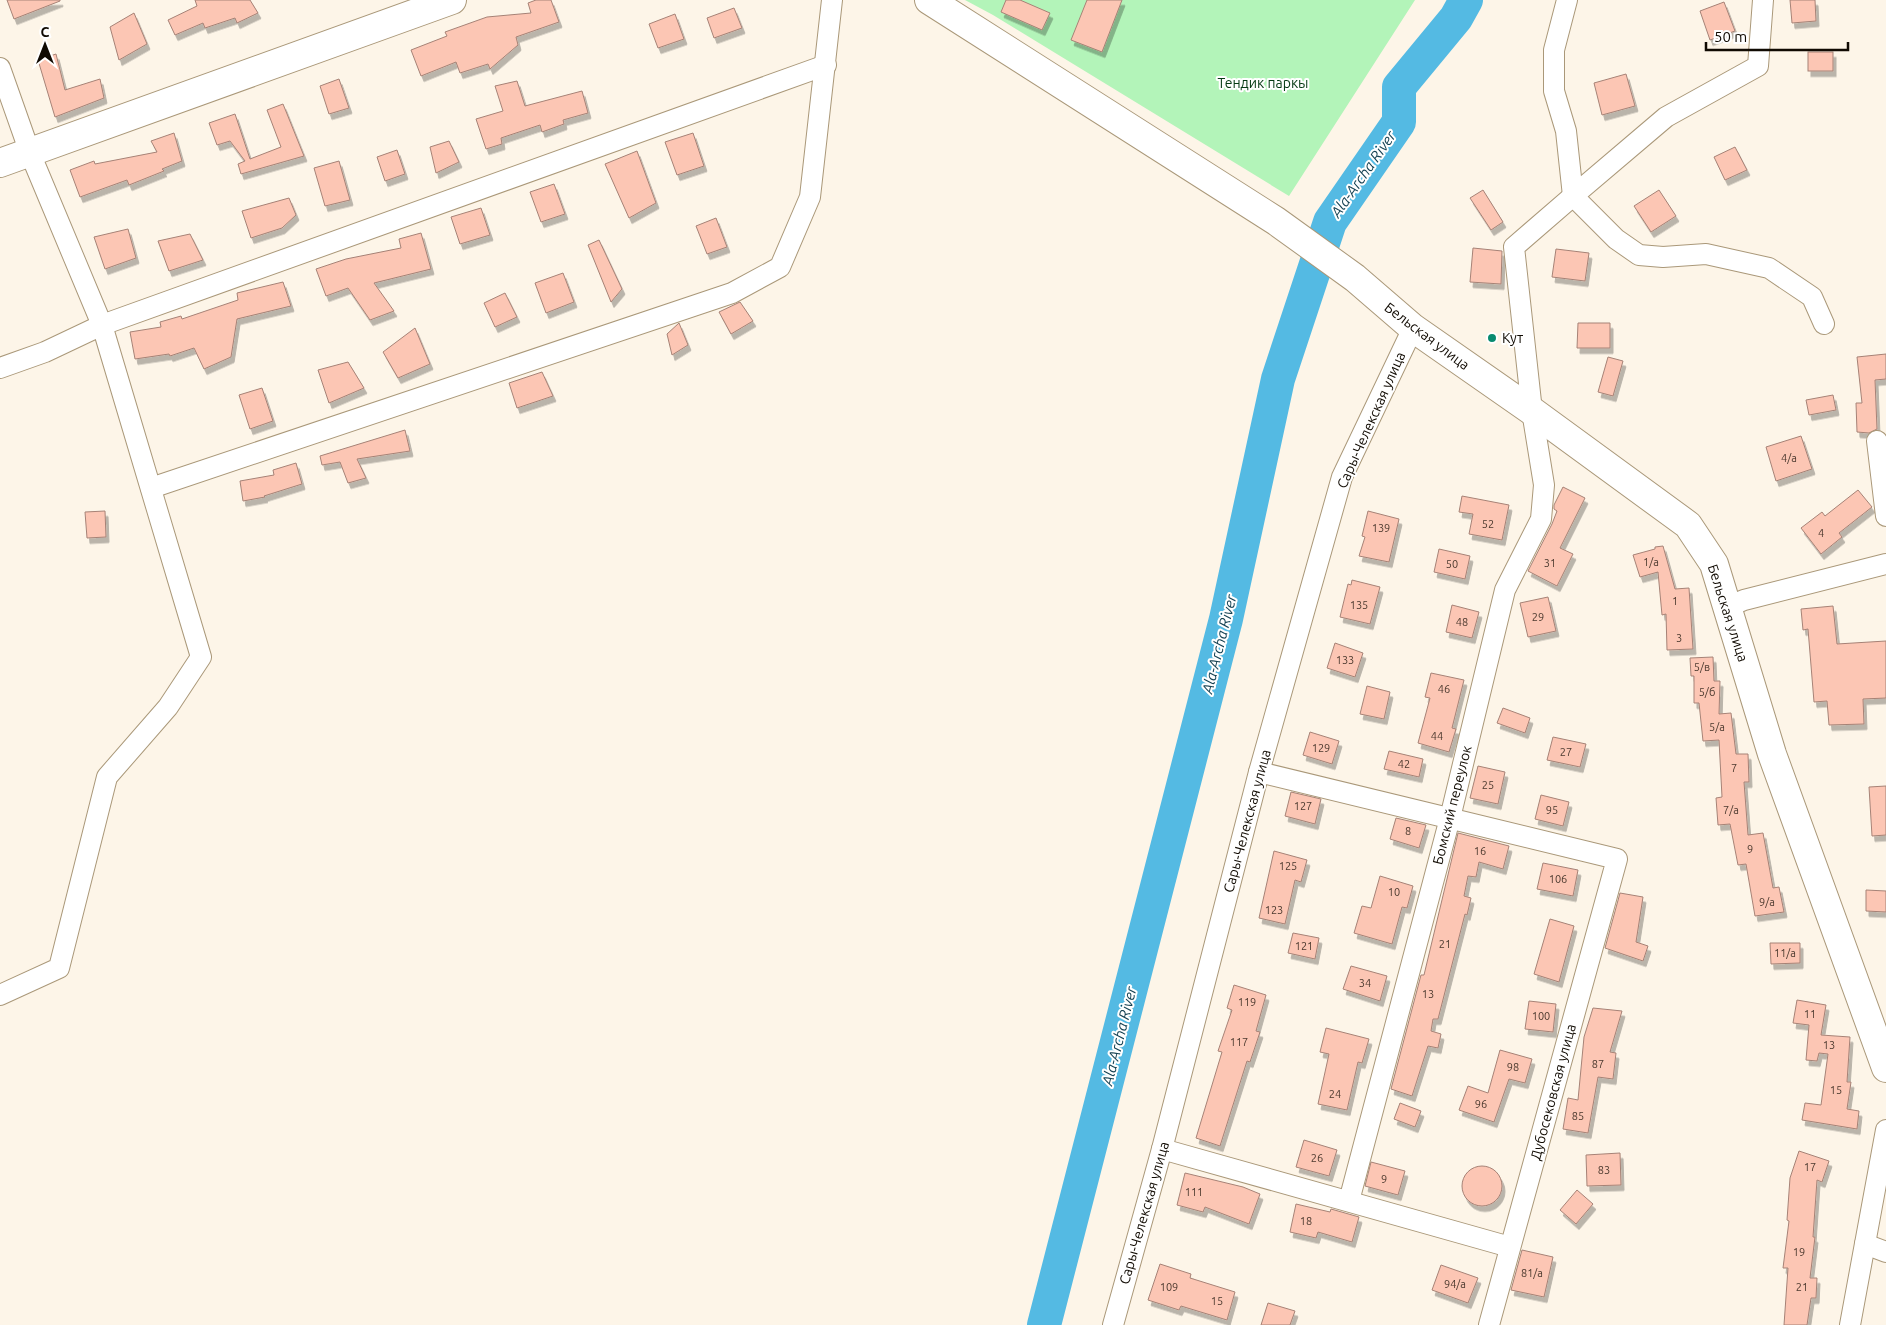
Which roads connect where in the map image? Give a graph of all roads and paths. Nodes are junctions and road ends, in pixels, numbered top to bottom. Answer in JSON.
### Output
{"nodes":[{"id":1,"x":452,"y":0,"type":"edge"},
{"id":2,"x":832,"y":0,"type":"edge"},
{"id":3,"x":930,"y":0,"type":"edge"},
{"id":4,"x":1567,"y":0,"type":"edge"},
{"id":5,"x":1763,"y":0,"type":"edge"},
{"id":6,"x":826,"y":65,"type":"junction"},
{"id":7,"x":0,"y":68,"type":"edge"},
{"id":8,"x":30,"y":152,"type":"junction"},
{"id":9,"x":0,"y":163,"type":"edge"},
{"id":10,"x":1572,"y":196,"type":"junction"},
{"id":11,"x":1824,"y":324,"type":"dead end"},
{"id":12,"x":102,"y":325,"type":"junction"},
{"id":13,"x":1413,"y":328,"type":"junction"},
{"id":14,"x":0,"y":368,"type":"edge"},
{"id":15,"x":1532,"y":411,"type":"junction"},
{"id":16,"x":1877,"y":441,"type":"dead end"},
{"id":17,"x":151,"y":488,"type":"junction"},
{"id":18,"x":1886,"y":516,"type":"edge"},
{"id":19,"x":1886,"y":564,"type":"edge"},
{"id":20,"x":1727,"y":607,"type":"junction"},
{"id":21,"x":1259,"y":772,"type":"junction"},
{"id":22,"x":1450,"y":818,"type":"junction"},
{"id":23,"x":0,"y":995,"type":"edge"},
{"id":24,"x":1886,"y":1068,"type":"edge"},
{"id":25,"x":1886,"y":1130,"type":"edge"},
{"id":26,"x":1162,"y":1149,"type":"junction"},
{"id":27,"x":1348,"y":1201,"type":"junction"},
{"id":28,"x":1865,"y":1244,"type":"junction"},
{"id":29,"x":1510,"y":1247,"type":"junction"},
{"id":30,"x":1886,"y":1252,"type":"edge"},
{"id":31,"x":1119,"y":1323,"type":"edge"},
{"id":32,"x":1489,"y":1325,"type":"edge"},
{"id":33,"x":1850,"y":1325,"type":"edge"}],
"edges":[{"from":1,"to":8,"type":"street"},
{"from":2,"to":6,"type":"street"},
{"from":3,"to":13,"type":"street","name":"Бельская улица"},
{"from":4,"to":10,"type":"street"},
{"from":5,"to":10,"type":"street"},
{"from":6,"to":12,"type":"street"},
{"from":6,"to":17,"type":"street"},
{"from":7,"to":8,"type":"street"},
{"from":8,"to":9,"type":"street"},
{"from":8,"to":12,"type":"street"},
{"from":10,"to":11,"type":"street"},
{"from":10,"to":15,"type":"street","name":"Бомский переулок"},
{"from":12,"to":14,"type":"street"},
{"from":12,"to":17,"type":"street"},
{"from":13,"to":15,"type":"street","name":"Бельская улица"},
{"from":13,"to":21,"type":"street","name":"Сары-Челекская улица"},
{"from":15,"to":20,"type":"street","name":"Бельская улица"},
{"from":15,"to":22,"type":"street","name":"Бомский переулок"},
{"from":16,"to":18,"type":"street"},
{"from":17,"to":23,"type":"street"},
{"from":19,"to":20,"type":"street"},
{"from":20,"to":24,"type":"street","name":"Бельская улица"},
{"from":21,"to":22,"type":"street"},
{"from":21,"to":26,"type":"street","name":"Сары-Челекская улица"},
{"from":22,"to":27,"type":"street","name":"Бомский переулок"},
{"from":22,"to":29,"type":"street","name":"Дубосековская улица"},
{"from":25,"to":28,"type":"street"},
{"from":26,"to":27,"type":"street"},
{"from":26,"to":31,"type":"street","name":"Сары-Челекская улица"},
{"from":27,"to":29,"type":"street"},
{"from":28,"to":30,"type":"street"},
{"from":28,"to":33,"type":"street"},
{"from":29,"to":32,"type":"street","name":"Дубосековская улица"}]}
